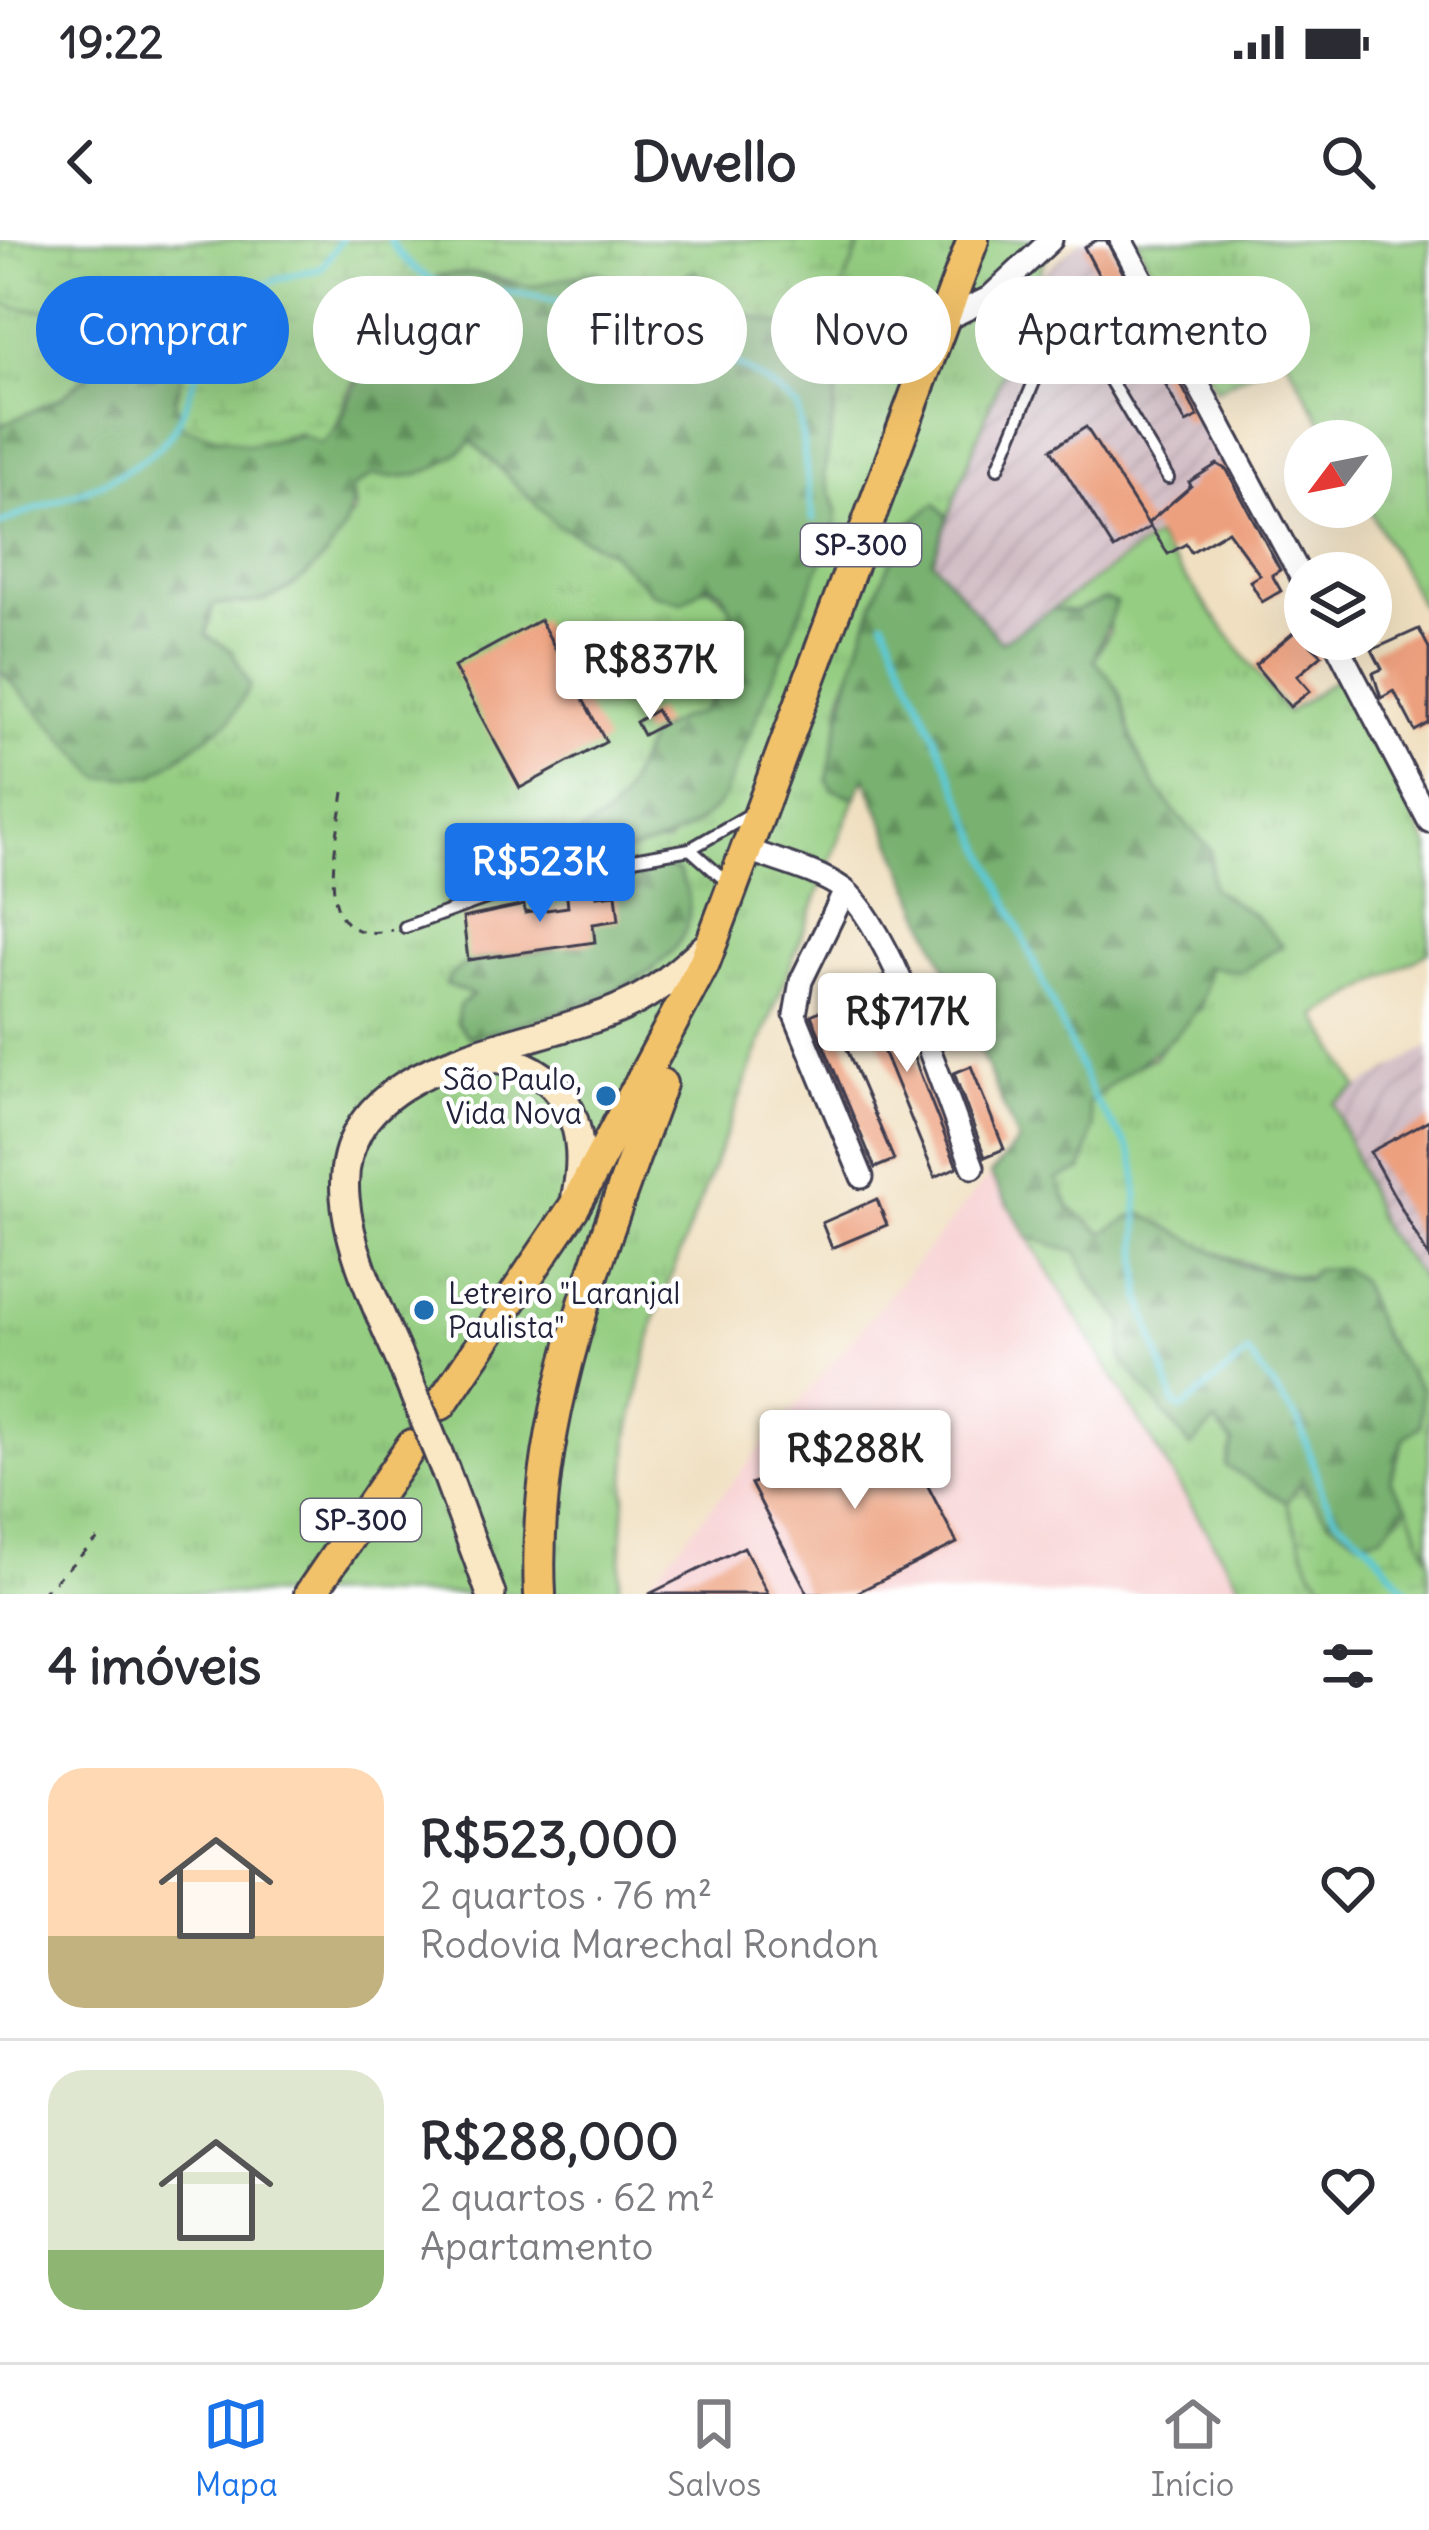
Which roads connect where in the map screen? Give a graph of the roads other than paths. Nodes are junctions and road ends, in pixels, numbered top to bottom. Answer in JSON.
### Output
{"nodes":[{"id":1,"x":973,"y":240,"type":"edge"},
{"id":2,"x":1051,"y":240,"type":"edge"},
{"id":3,"x":1121,"y":240,"type":"edge"},
{"id":4,"x":1012,"y":276,"type":"edge"},
{"id":5,"x":951,"y":301,"type":"edge"},
{"id":6,"x":920,"y":384,"type":"edge"},
{"id":7,"x":1033,"y":384,"type":"edge"},
{"id":8,"x":1114,"y":384,"type":"edge"},
{"id":9,"x":998,"y":468,"type":"dead end"},
{"id":10,"x":1168,"y":478,"type":"dead end"},
{"id":11,"x":1288,"y":552,"type":"edge"},
{"id":12,"x":1345,"y":660,"type":"edge"},
{"id":13,"x":767,"y":800,"type":"junction"},
{"id":14,"x":1429,"y":821,"type":"edge"},
{"id":15,"x":690,"y":849,"type":"junction"},
{"id":16,"x":748,"y":850,"type":"junction"},
{"id":17,"x":733,"y":890,"type":"junction"},
{"id":18,"x":845,"y":891,"type":"junction"},
{"id":19,"x":405,"y":927,"type":"road end"},
{"id":20,"x":710,"y":951,"type":"junction"},
{"id":21,"x":475,"y":1057,"type":"junction"},
{"id":22,"x":973,"y":1167,"type":"dead end"},
{"id":23,"x":862,"y":1178,"type":"dead end"},
{"id":24,"x":574,"y":1207,"type":"junction"},
{"id":25,"x":441,"y":1404,"type":"dead end"},
{"id":26,"x":412,"y":1445,"type":"dead end"},
{"id":27,"x":310,"y":1594,"type":"edge"},
{"id":28,"x":491,"y":1594,"type":"edge"},
{"id":29,"x":540,"y":1594,"type":"edge"}],
"edges":[{"from":1,"to":5,"type":"main road","number":"SP-300"},
{"from":2,"to":4,"type":"street"},
{"from":3,"to":11,"type":"street"},
{"from":6,"to":13,"type":"main road","number":"SP-300"},
{"from":7,"to":9,"type":"lane"},
{"from":8,"to":10,"type":"lane"},
{"from":12,"to":14,"type":"street"},
{"from":13,"to":15,"type":"lane"},
{"from":13,"to":16,"type":"main road","number":"SP-300"},
{"from":15,"to":17,"type":"lane"},
{"from":15,"to":19,"type":"lane"},
{"from":16,"to":17,"type":"main road","number":"SP-300"},
{"from":16,"to":18,"type":"street"},
{"from":17,"to":20,"type":"main road","number":"SP-300"},
{"from":18,"to":22,"type":"street"},
{"from":18,"to":23,"type":"street"},
{"from":20,"to":21,"type":"main road"},
{"from":20,"to":24,"type":"main road","number":"SP-300"},
{"from":20,"to":29,"type":"main road"},
{"from":21,"to":24,"type":"main road"},
{"from":21,"to":28,"type":"main road","bridge":true},
{"from":24,"to":25,"type":"main road","number":"SP-300"},
{"from":26,"to":27,"type":"main road","number":"SP-300"}]}
